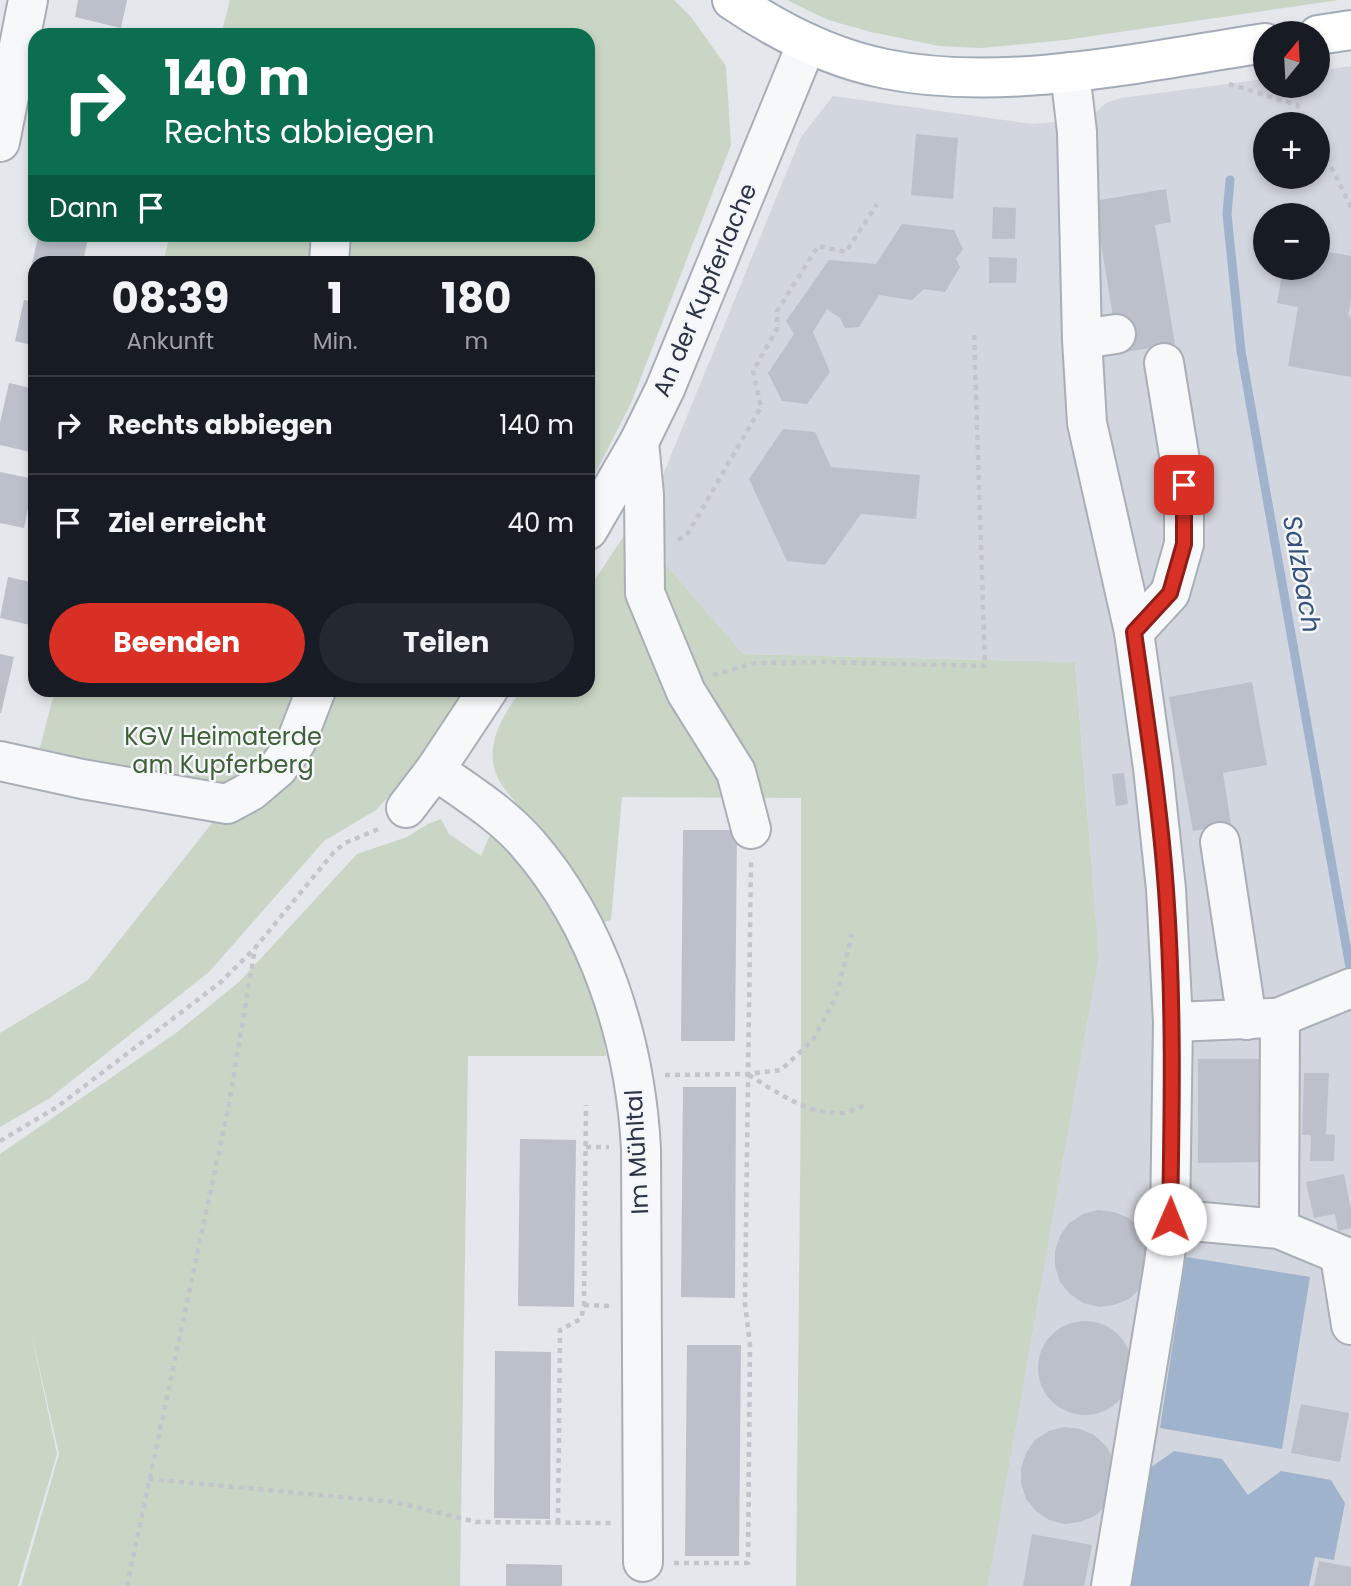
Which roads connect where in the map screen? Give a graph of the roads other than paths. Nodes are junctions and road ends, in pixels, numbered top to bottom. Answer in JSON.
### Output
{"nodes":[{"id":1,"x":28,"y":0,"type":"edge"},
{"id":2,"x":732,"y":0,"type":"edge"},
{"id":3,"x":1351,"y":30,"type":"edge"},
{"id":4,"x":1330,"y":33,"type":"edge"},
{"id":5,"x":807,"y":43,"type":"junction"},
{"id":6,"x":1253,"y":45,"type":"edge"},
{"id":7,"x":1070,"y":72,"type":"junction"},
{"id":8,"x":0,"y":142,"type":"edge"},
{"id":9,"x":1164,"y":363,"type":"dead end"},
{"id":10,"x":639,"y":442,"type":"junction"},
{"id":11,"x":595,"y":518,"type":"edge"},
{"id":12,"x":1134,"y":632,"type":"junction"},
{"id":13,"x":310,"y":697,"type":"edge"},
{"id":14,"x":483,"y":697,"type":"edge"},
{"id":15,"x":0,"y":761,"type":"edge"},
{"id":16,"x":435,"y":770,"type":"junction"},
{"id":17,"x":406,"y":808,"type":"road end"},
{"id":18,"x":751,"y":829,"type":"road end"},
{"id":19,"x":1220,"y":842,"type":"dead end"},
{"id":20,"x":1343,"y":991,"type":"edge"},
{"id":21,"x":1264,"y":1018,"type":"junction"},
{"id":22,"x":1173,"y":1022,"type":"junction"},
{"id":23,"x":1170,"y":1219,"type":"junction"},
{"id":24,"x":1279,"y":1229,"type":"junction"},
{"id":25,"x":1346,"y":1257,"type":"edge"},
{"id":26,"x":1351,"y":1325,"type":"edge"},
{"id":27,"x":643,"y":1562,"type":"road end"},
{"id":28,"x":1111,"y":1586,"type":"edge"}],
"edges":[{"from":1,"to":8,"type":"street"},
{"from":2,"to":5,"type":"main road"},
{"from":3,"to":4,"type":"main road"},
{"from":5,"to":7,"type":"main road"},
{"from":5,"to":10,"type":"street","name":"An der Kupferlache"},
{"from":6,"to":7,"type":"main road"},
{"from":7,"to":12,"type":"street"},
{"from":9,"to":12,"type":"street"},
{"from":10,"to":11,"type":"street","name":"An der Kupferlache"},
{"from":10,"to":18,"type":"street"},
{"from":12,"to":22,"type":"street"},
{"from":13,"to":15,"type":"street"},
{"from":14,"to":16,"type":"street"},
{"from":16,"to":17,"type":"street"},
{"from":16,"to":27,"type":"street","name":"Im Mühltal"},
{"from":19,"to":21,"type":"street"},
{"from":20,"to":21,"type":"street"},
{"from":21,"to":22,"type":"street"},
{"from":21,"to":24,"type":"street"},
{"from":22,"to":23,"type":"street"},
{"from":23,"to":24,"type":"street"},
{"from":23,"to":28,"type":"street"},
{"from":24,"to":25,"type":"street"},
{"from":25,"to":26,"type":"street"}]}
